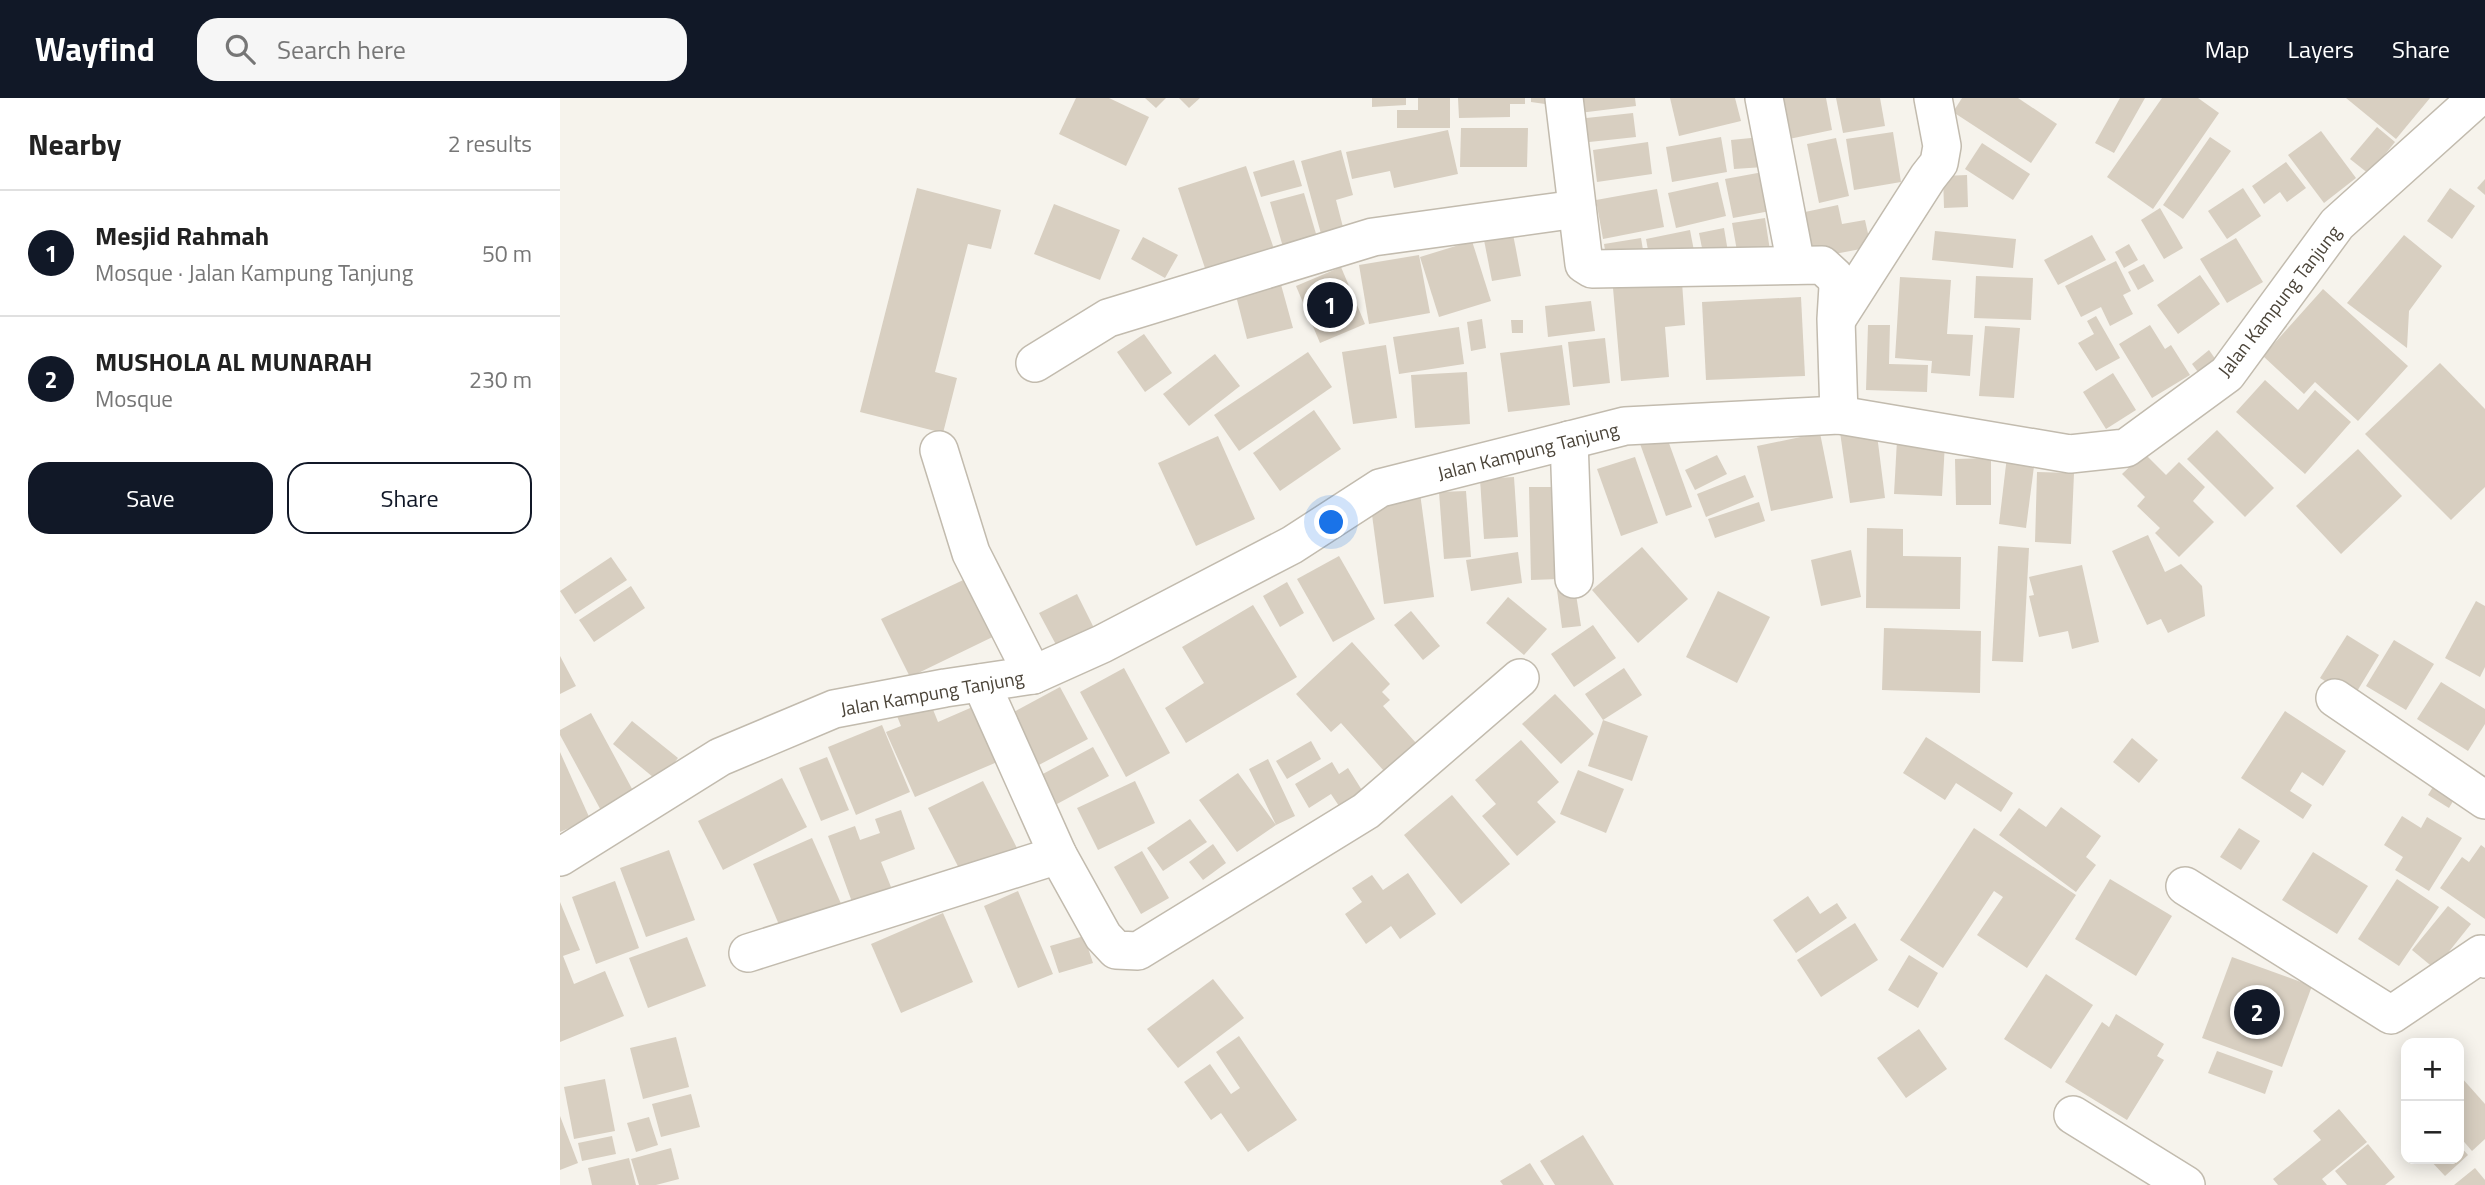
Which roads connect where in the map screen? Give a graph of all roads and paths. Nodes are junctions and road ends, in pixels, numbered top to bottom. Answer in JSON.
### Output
{"nodes":[{"id":1,"x":1564,"y":98,"type":"edge"},
{"id":2,"x":1764,"y":98,"type":"edge"},
{"id":3,"x":1933,"y":98,"type":"edge"},
{"id":4,"x":2477,"y":98,"type":"edge"},
{"id":5,"x":1577,"y":209,"type":"junction"},
{"id":6,"x":1796,"y":265,"type":"junction"},
{"id":7,"x":1836,"y":319,"type":"junction"},
{"id":8,"x":1035,"y":363,"type":"dead end"},
{"id":9,"x":1839,"y":415,"type":"junction"},
{"id":10,"x":1569,"y":440,"type":"junction"},
{"id":11,"x":939,"y":450,"type":"dead end"},
{"id":12,"x":1574,"y":579,"type":"dead end"},
{"id":13,"x":1033,"y":675,"type":"junction"},
{"id":14,"x":1520,"y":678,"type":"dead end"},
{"id":15,"x":981,"y":683,"type":"junction"},
{"id":16,"x":2335,"y":698,"type":"dead end"},
{"id":17,"x":2485,"y":800,"type":"edge"},
{"id":18,"x":1058,"y":855,"type":"junction"},
{"id":19,"x":560,"y":857,"type":"edge"},
{"id":20,"x":2185,"y":886,"type":"dead end"},
{"id":21,"x":748,"y":953,"type":"dead end"},
{"id":22,"x":2484,"y":954,"type":"edge"},
{"id":23,"x":2073,"y":1115,"type":"dead end"},
{"id":24,"x":2186,"y":1185,"type":"edge"}],
"edges":[{"from":1,"to":5,"type":"street"},
{"from":2,"to":6,"type":"street"},
{"from":3,"to":7,"type":"street"},
{"from":4,"to":9,"type":"street","name":"Jalan Kampung Tanjung"},
{"from":5,"to":6,"type":"street"},
{"from":5,"to":8,"type":"street"},
{"from":6,"to":7,"type":"street"},
{"from":7,"to":9,"type":"street"},
{"from":9,"to":10,"type":"street","name":"Jalan Kampung Tanjung"},
{"from":10,"to":12,"type":"street"},
{"from":10,"to":13,"type":"street","name":"Jalan Kampung Tanjung"},
{"from":11,"to":13,"type":"street"},
{"from":13,"to":15,"type":"street","name":"Jalan Kampung Tanjung"},
{"from":14,"to":18,"type":"street"},
{"from":15,"to":18,"type":"street"},
{"from":15,"to":19,"type":"street","name":"Jalan Kampung Tanjung"},
{"from":16,"to":17,"type":"street"},
{"from":18,"to":21,"type":"street"},
{"from":20,"to":22,"type":"street"},
{"from":23,"to":24,"type":"street"}]}
